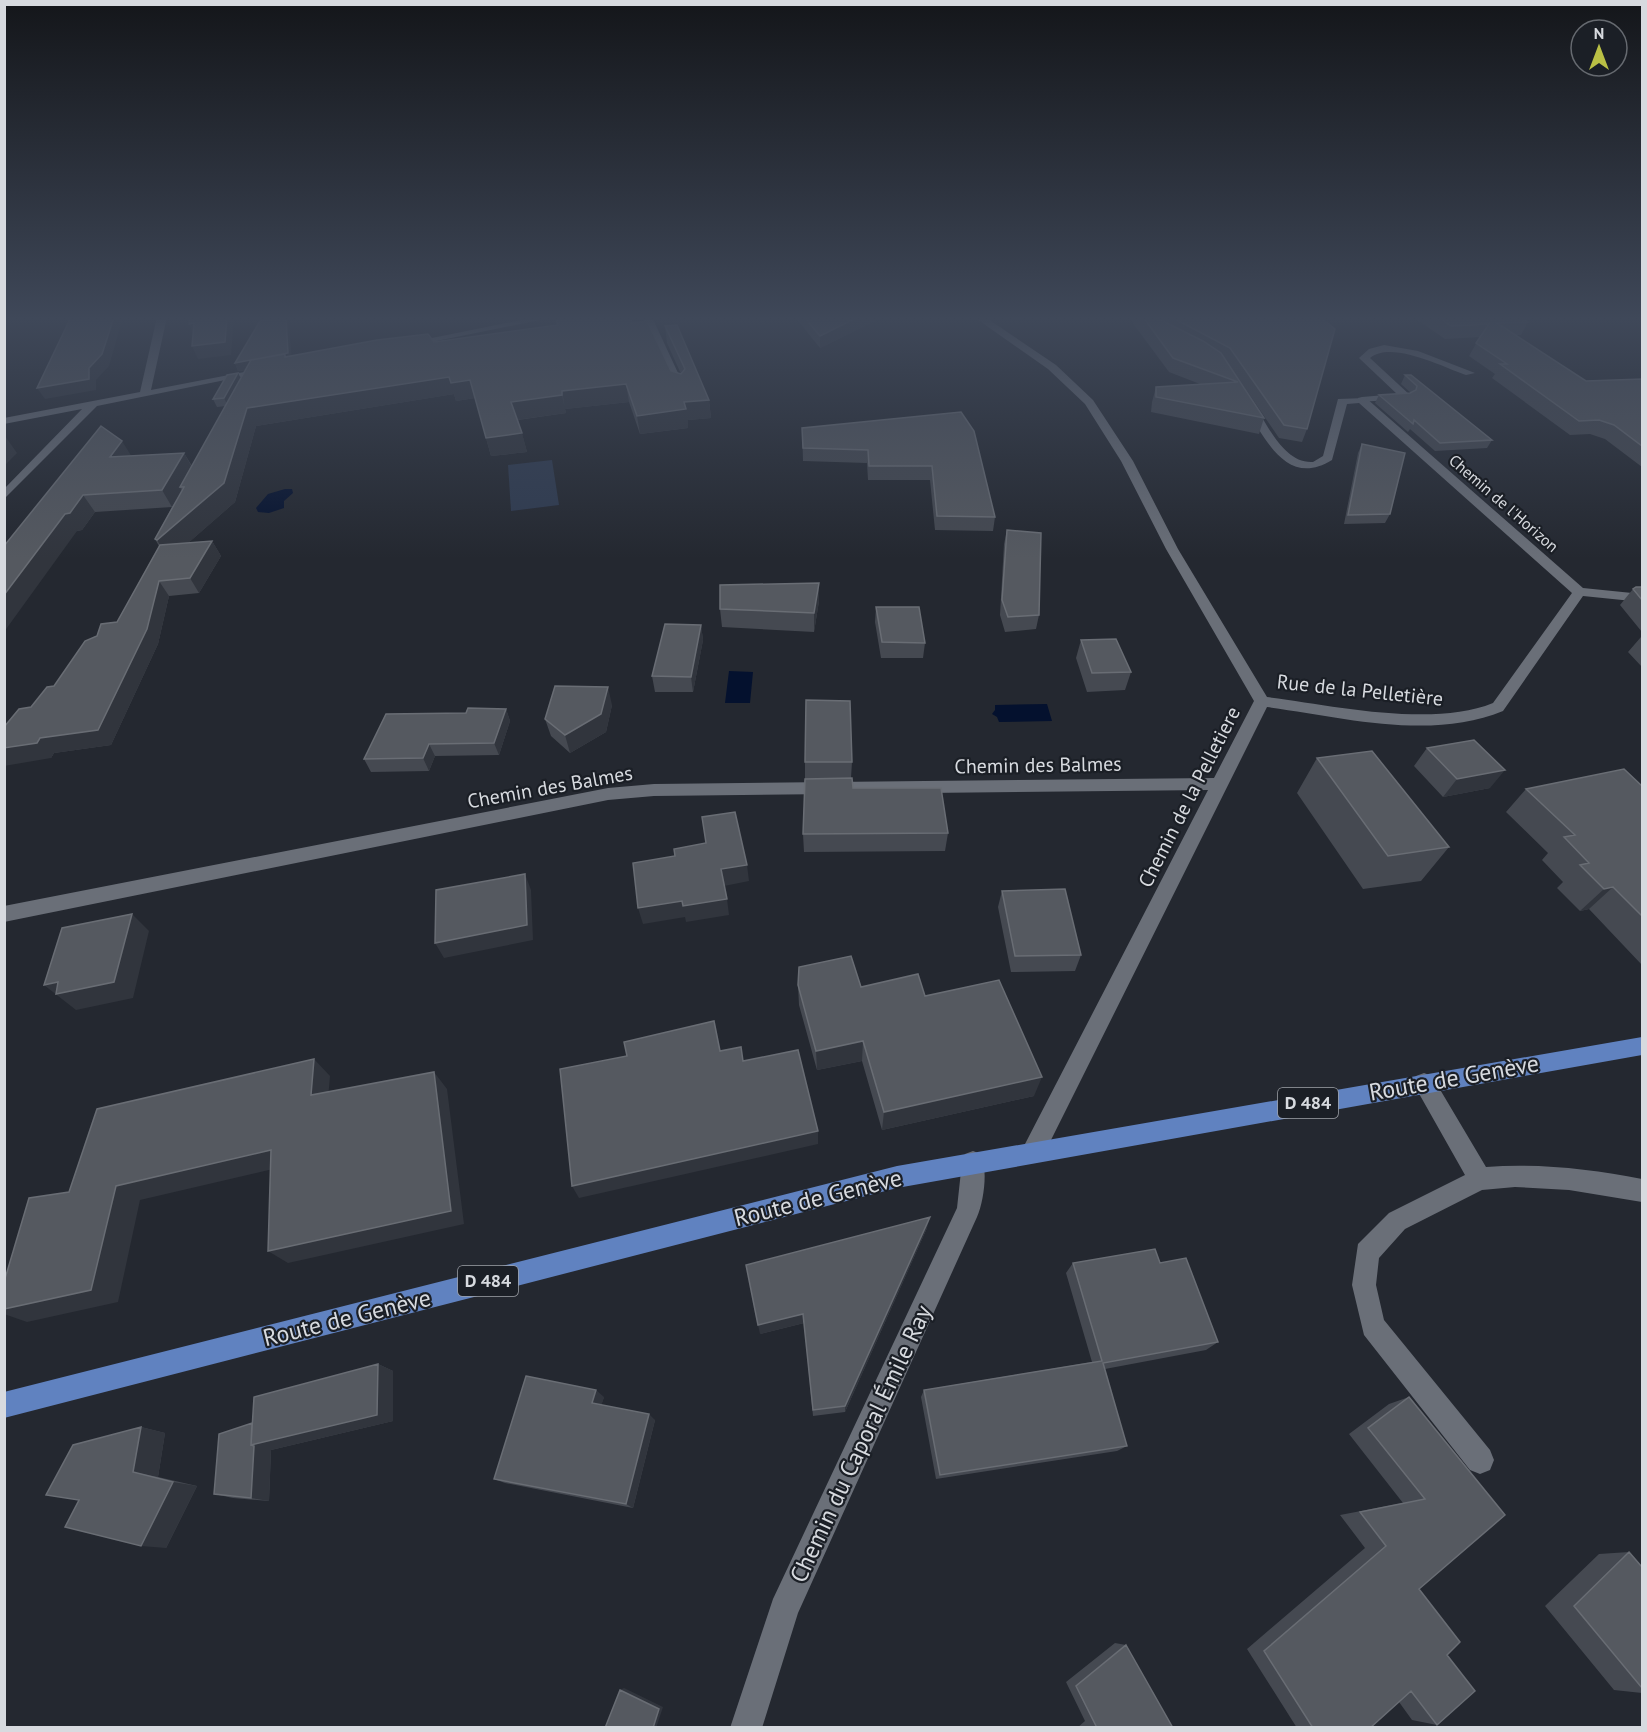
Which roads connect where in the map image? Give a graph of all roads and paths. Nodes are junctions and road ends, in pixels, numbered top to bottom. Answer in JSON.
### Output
{"nodes":[{"id":1,"x":124,"y":398,"type":"edge"},
{"id":2,"x":1085,"y":398,"type":"edge"},
{"id":3,"x":1386,"y":398,"type":"edge"},
{"id":4,"x":1245,"y":400,"type":"edge"},
{"id":5,"x":1362,"y":400,"type":"junction"},
{"id":6,"x":93,"y":404,"type":"junction"},
{"id":7,"x":4,"y":420,"type":"edge"},
{"id":8,"x":4,"y":496,"type":"edge"},
{"id":9,"x":1579,"y":591,"type":"junction"},
{"id":10,"x":1642,"y":598,"type":"edge"},
{"id":11,"x":1262,"y":701,"type":"junction"},
{"id":12,"x":1219,"y":784,"type":"junction"},
{"id":13,"x":4,"y":914,"type":"edge"},
{"id":14,"x":1642,"y":1046,"type":"edge"},
{"id":15,"x":1424,"y":1083,"type":"junction"},
{"id":16,"x":1033,"y":1152,"type":"junction"},
{"id":17,"x":973,"y":1162,"type":"junction"},
{"id":18,"x":1480,"y":1179,"type":"junction"},
{"id":19,"x":1642,"y":1190,"type":"edge"},
{"id":20,"x":4,"y":1405,"type":"edge"},
{"id":21,"x":1480,"y":1460,"type":"dead end"},
{"id":22,"x":746,"y":1728,"type":"edge"}],
"edges":[{"from":1,"to":6,"type":"street"},
{"from":2,"to":11,"type":"street","name":"Chemin de la Pelletiere"},
{"from":3,"to":5,"type":"street"},
{"from":4,"to":5,"type":"street"},
{"from":5,"to":9,"type":"street","name":"Chemin de l'Horizon"},
{"from":6,"to":7,"type":"street"},
{"from":6,"to":8,"type":"street"},
{"from":9,"to":10,"type":"street"},
{"from":9,"to":11,"type":"street","name":"Rue de la Pelletière"},
{"from":11,"to":12,"type":"street","name":"Chemin de la Pelletiere"},
{"from":12,"to":13,"type":"street","name":"Chemin des Balmes"},
{"from":12,"to":16,"type":"street","name":"Chemin de la Pelletiere"},
{"from":14,"to":15,"type":"main road","name":"Route de Genève","number":"D 484"},
{"from":15,"to":16,"type":"main road","name":"Route de Genève","number":"D 484"},
{"from":15,"to":18,"type":"street"},
{"from":16,"to":17,"type":"main road","name":"Route de Genève","number":"D 484"},
{"from":17,"to":20,"type":"main road","name":"Route de Genève","number":"D 484"},
{"from":17,"to":22,"type":"street","name":"Chemin du Caporal Émile Ray"},
{"from":18,"to":19,"type":"street"},
{"from":18,"to":21,"type":"street"}]}
